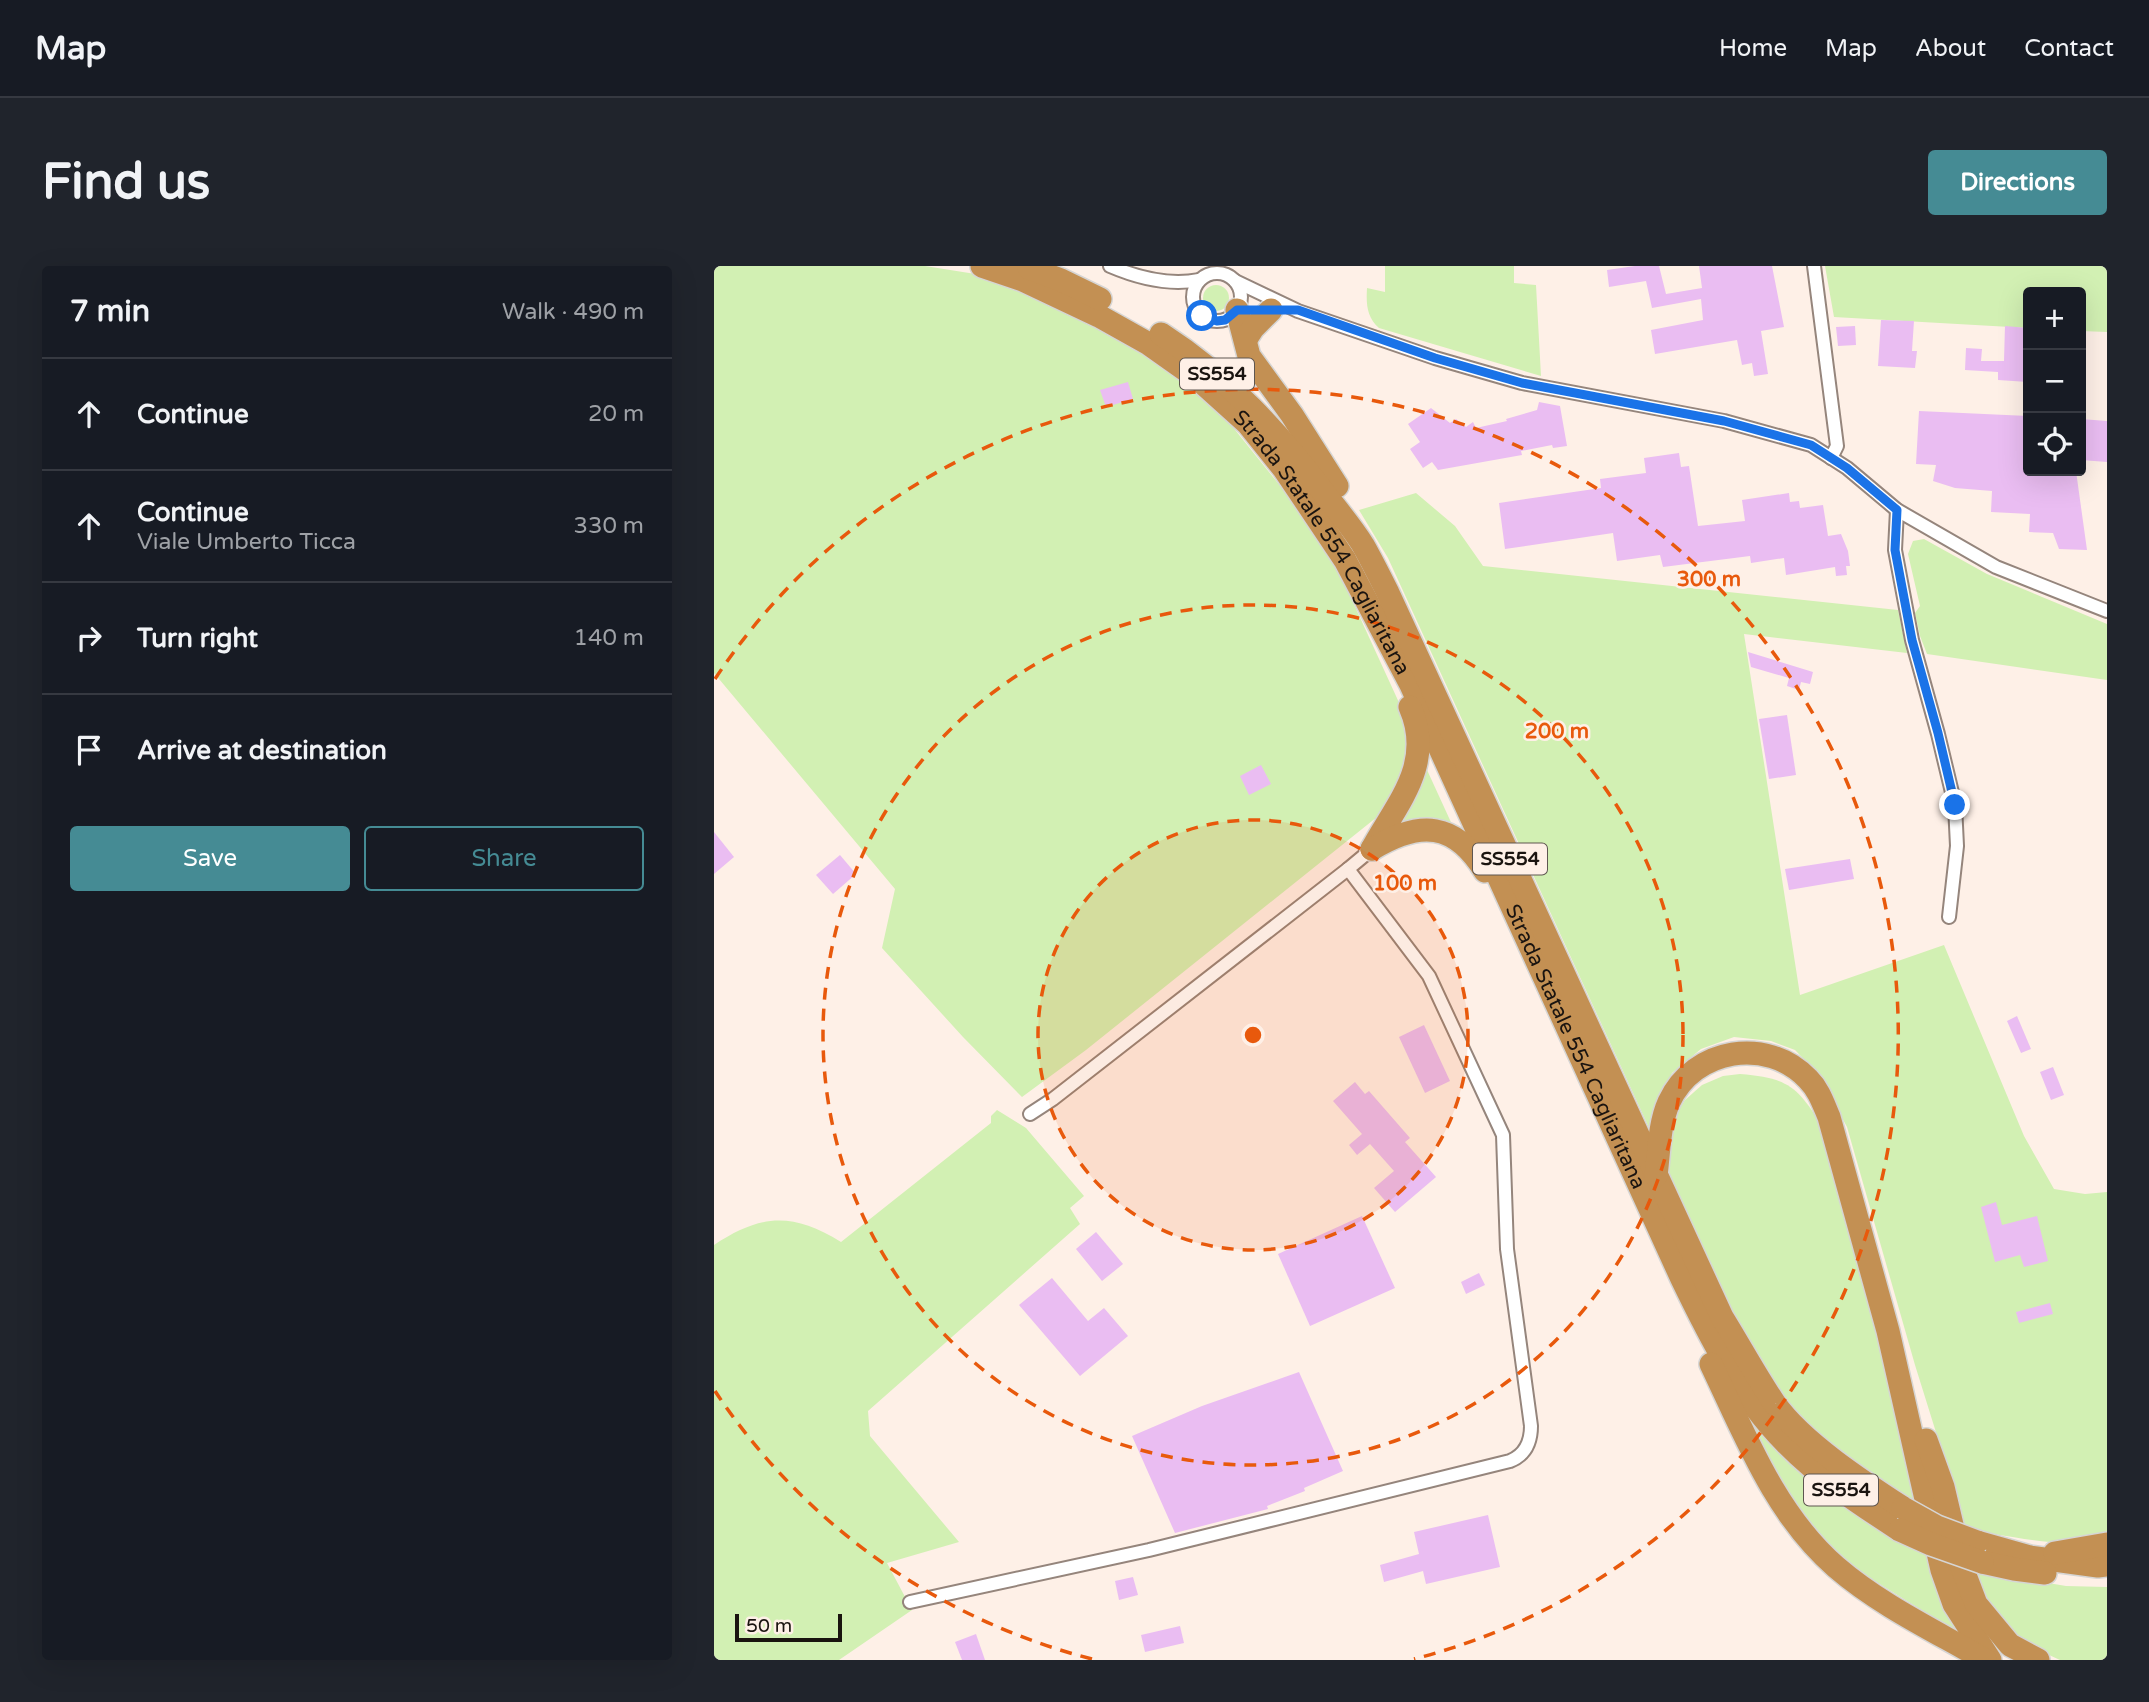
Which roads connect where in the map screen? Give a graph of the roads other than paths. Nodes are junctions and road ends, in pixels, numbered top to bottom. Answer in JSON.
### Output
{"nodes":[{"id":1,"x":982,"y":266,"type":"edge"},
{"id":2,"x":1024,"y":266,"type":"edge"},
{"id":3,"x":1110,"y":266,"type":"edge"},
{"id":4,"x":1814,"y":266,"type":"edge"},
{"id":5,"x":1199,"y":280,"type":"junction"},
{"id":6,"x":1235,"y":281,"type":"junction"},
{"id":7,"x":1237,"y":310,"type":"junction"},
{"id":8,"x":1271,"y":310,"type":"junction"},
{"id":9,"x":1298,"y":310,"type":"junction"},
{"id":10,"x":1246,"y":340,"type":"junction"},
{"id":11,"x":1831,"y":458,"type":"junction"},
{"id":12,"x":1897,"y":510,"type":"junction"},
{"id":13,"x":1362,"y":543,"type":"junction"},
{"id":14,"x":2107,"y":611,"type":"edge"},
{"id":15,"x":1411,"y":685,"type":"junction"},
{"id":16,"x":1372,"y":849,"type":"junction"},
{"id":17,"x":1348,"y":869,"type":"junction"},
{"id":18,"x":1502,"y":881,"type":"junction"},
{"id":19,"x":1949,"y":917,"type":"dead end"},
{"id":20,"x":1030,"y":1114,"type":"dead end"},
{"id":21,"x":1656,"y":1176,"type":"junction"},
{"id":22,"x":1682,"y":1279,"type":"junction"},
{"id":23,"x":1888,"y":1331,"type":"junction"},
{"id":24,"x":1902,"y":1519,"type":"junction"},
{"id":25,"x":2107,"y":1544,"type":"edge"},
{"id":26,"x":1980,"y":1552,"type":"junction"},
{"id":27,"x":2030,"y":1557,"type":"junction"},
{"id":28,"x":2107,"y":1565,"type":"edge"},
{"id":29,"x":2107,"y":1577,"type":"edge"},
{"id":30,"x":910,"y":1602,"type":"dead end"},
{"id":31,"x":1988,"y":1660,"type":"edge"},
{"id":32,"x":2038,"y":1660,"type":"edge"}],
"edges":[{"from":1,"to":15,"type":"highway","name":"Strada Statale 554 Cagliaritana","number":"SS554"},
{"from":2,"to":13,"type":"highway","name":"Strada Statale 554 Cagliaritana","number":"SS554"},
{"from":3,"to":5,"type":"street"},
{"from":4,"to":11,"type":"street"},
{"from":5,"to":6,"type":"street"},
{"from":5,"to":7,"type":"street"},
{"from":6,"to":7,"type":"street"},
{"from":6,"to":9,"type":"street"},
{"from":7,"to":8,"type":"street"},
{"from":7,"to":10,"type":"highway"},
{"from":8,"to":9,"type":"street"},
{"from":8,"to":10,"type":"highway"},
{"from":9,"to":11,"type":"street"},
{"from":10,"to":13,"type":"highway"},
{"from":11,"to":12,"type":"street"},
{"from":12,"to":14,"type":"street"},
{"from":12,"to":19,"type":"street"},
{"from":13,"to":21,"type":"highway","name":"Strada Statale 554 Cagliaritana","number":"SS554"},
{"from":15,"to":16,"type":"highway"},
{"from":15,"to":18,"type":"highway","name":"Strada Statale 554 Cagliaritana","number":"SS554"},
{"from":16,"to":17,"type":"street"},
{"from":16,"to":18,"type":"highway"},
{"from":17,"to":20,"type":"street"},
{"from":17,"to":30,"type":"street"},
{"from":18,"to":22,"type":"highway","name":"Strada Statale 554 Cagliaritana","number":"SS554"},
{"from":21,"to":23,"type":"highway"},
{"from":21,"to":24,"type":"highway","name":"Strada Statale 554 Cagliaritana","number":"SS554"},
{"from":22,"to":24,"type":"highway","name":"Strada Statale 554 Cagliaritana","number":"SS554"},
{"from":22,"to":31,"type":"highway"},
{"from":23,"to":31,"type":"highway"},
{"from":23,"to":32,"type":"highway"},
{"from":24,"to":26,"type":"highway","name":"Strada Statale 554 Cagliaritana","number":"SS554","bridge":true},
{"from":25,"to":27,"type":"highway"},
{"from":26,"to":27,"type":"highway","name":"Strada Statale 554 Cagliaritana","number":"SS554"},
{"from":26,"to":29,"type":"highway","name":"Strada Statale 554 Cagliaritana","number":"SS554"},
{"from":27,"to":28,"type":"highway","name":"Strada Statale 554 Cagliaritana","number":"SS554"}]}
